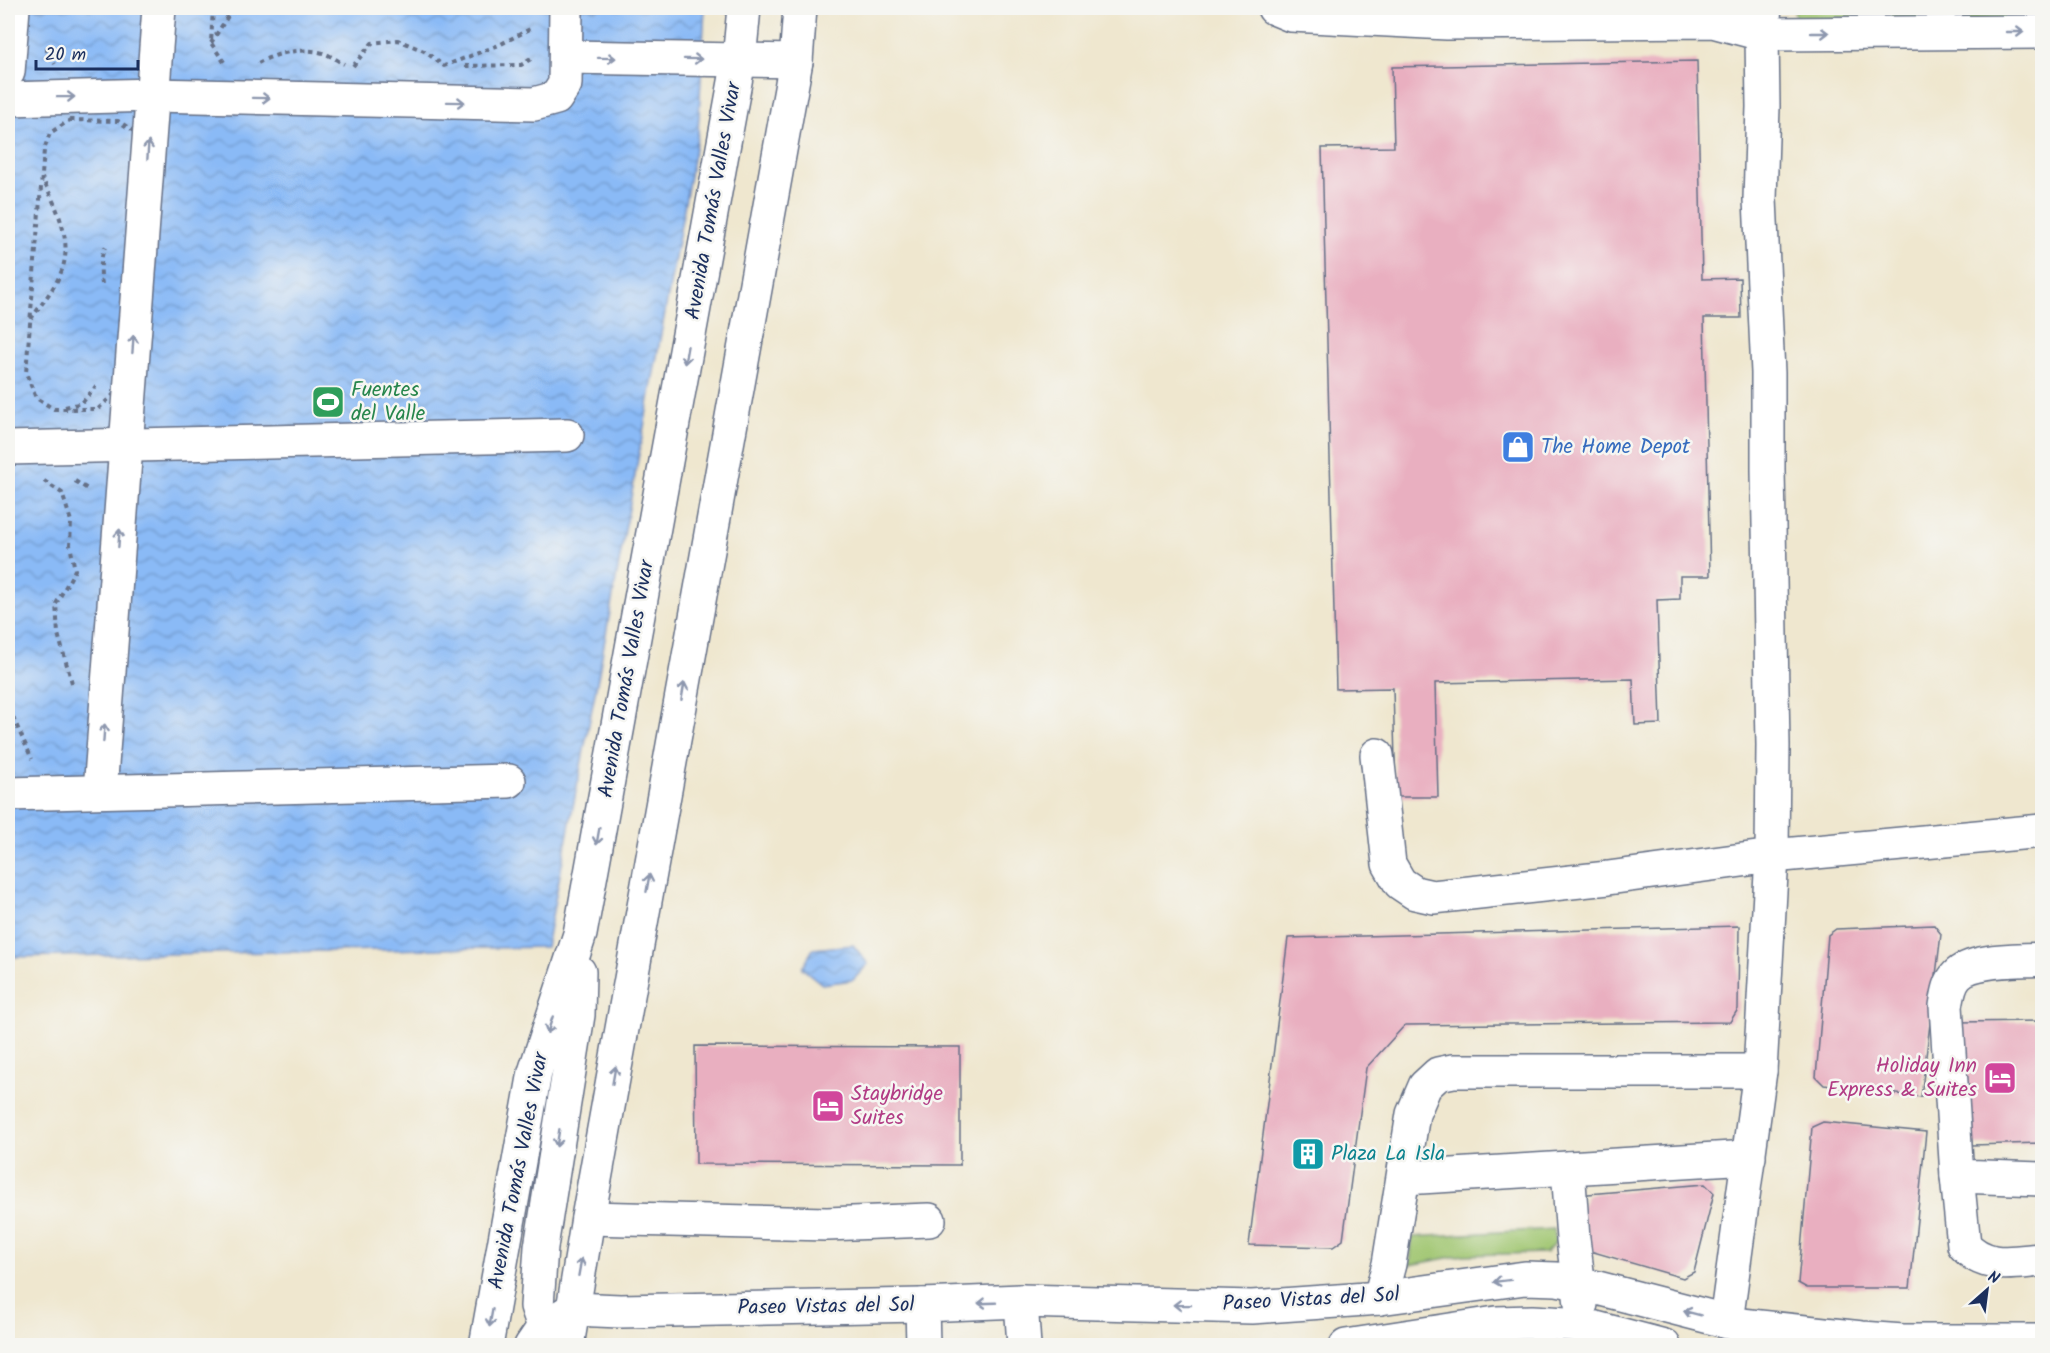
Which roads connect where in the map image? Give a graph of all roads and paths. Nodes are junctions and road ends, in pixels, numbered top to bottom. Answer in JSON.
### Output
{"nodes":[{"id":1,"x":13,"y":8,"type":"edge"},
{"id":2,"x":159,"y":8,"type":"edge"},
{"id":3,"x":213,"y":8,"type":"edge"},
{"id":4,"x":233,"y":8,"type":"edge"},
{"id":5,"x":566,"y":8,"type":"edge"},
{"id":6,"x":744,"y":8,"type":"edge"},
{"id":7,"x":800,"y":8,"type":"edge"},
{"id":8,"x":1274,"y":8,"type":"edge"},
{"id":9,"x":1726,"y":14,"type":"edge"},
{"id":10,"x":1763,"y":21,"type":"edge"},
{"id":11,"x":537,"y":24,"type":"dead end"},
{"id":12,"x":2043,"y":32,"type":"edge"},
{"id":13,"x":48,"y":40,"type":"dead end"},
{"id":14,"x":211,"y":43,"type":"junction"},
{"id":15,"x":551,"y":56,"type":"junction"},
{"id":16,"x":740,"y":60,"type":"junction"},
{"id":17,"x":796,"y":61,"type":"junction"},
{"id":18,"x":254,"y":65,"type":"dead end"},
{"id":19,"x":56,"y":66,"type":"dead end"},
{"id":20,"x":432,"y":66,"type":"dead end"},
{"id":21,"x":444,"y":66,"type":"junction"},
{"id":22,"x":340,"y":68,"type":"dead end"},
{"id":23,"x":351,"y":68,"type":"junction"},
{"id":24,"x":363,"y":68,"type":"dead end"},
{"id":25,"x":229,"y":70,"type":"dead end"},
{"id":26,"x":8,"y":72,"type":"edge"},
{"id":27,"x":153,"y":95,"type":"junction"},
{"id":28,"x":8,"y":99,"type":"edge"},
{"id":29,"x":42,"y":177,"type":"junction"},
{"id":30,"x":30,"y":319,"type":"junction"},
{"id":31,"x":567,"y":435,"type":"dead end"},
{"id":32,"x":126,"y":445,"type":"junction"},
{"id":33,"x":8,"y":448,"type":"edge"},
{"id":34,"x":36,"y":475,"type":"dead end"},
{"id":35,"x":8,"y":580,"type":"edge"},
{"id":36,"x":8,"y":616,"type":"edge"},
{"id":37,"x":74,"y":693,"type":"dead end"},
{"id":38,"x":8,"y":700,"type":"edge"},
{"id":39,"x":1377,"y":755,"type":"dead end"},
{"id":40,"x":32,"y":759,"type":"dead end"},
{"id":41,"x":509,"y":782,"type":"dead end"},
{"id":42,"x":100,"y":791,"type":"junction"},
{"id":43,"x":8,"y":794,"type":"edge"},
{"id":44,"x":2043,"y":831,"type":"edge"},
{"id":45,"x":1772,"y":856,"type":"junction"},
{"id":46,"x":580,"y":934,"type":"junction"},
{"id":47,"x":2043,"y":959,"type":"edge"},
{"id":48,"x":1760,"y":1071,"type":"junction"},
{"id":49,"x":1749,"y":1157,"type":"junction"},
{"id":50,"x":1568,"y":1168,"type":"junction"},
{"id":51,"x":1957,"y":1176,"type":"junction"},
{"id":52,"x":1404,"y":1178,"type":"junction"},
{"id":53,"x":2043,"y":1179,"type":"edge"},
{"id":54,"x":588,"y":1218,"type":"junction"},
{"id":55,"x":929,"y":1220,"type":"dead end"},
{"id":56,"x":2043,"y":1260,"type":"edge"},
{"id":57,"x":1578,"y":1283,"type":"junction"},
{"id":58,"x":1380,"y":1298,"type":"junction"},
{"id":59,"x":1021,"y":1301,"type":"junction"},
{"id":60,"x":922,"y":1305,"type":"junction"},
{"id":61,"x":573,"y":1309,"type":"junction"},
{"id":62,"x":1726,"y":1322,"type":"junction"},
{"id":63,"x":1584,"y":1324,"type":"junction"},
{"id":64,"x":550,"y":1341,"type":"edge"},
{"id":65,"x":2043,"y":1341,"type":"edge"},
{"id":66,"x":1862,"y":1342,"type":"edge"},
{"id":67,"x":486,"y":1346,"type":"edge"},
{"id":68,"x":923,"y":1346,"type":"edge"},
{"id":69,"x":1024,"y":1346,"type":"edge"},
{"id":70,"x":1346,"y":1346,"type":"edge"},
{"id":71,"x":1664,"y":1346,"type":"edge"}],
"edges":[{"from":1,"to":26,"type":"street"},
{"from":2,"to":27,"type":"street"},
{"from":3,"to":14,"type":"path"},
{"from":4,"to":14,"type":"path"},
{"from":5,"to":15,"type":"street"},
{"from":6,"to":16,"type":"street","name":"Avenida Tomás Valles Vivar"},
{"from":7,"to":17,"type":"street"},
{"from":8,"to":9,"type":"street"},
{"from":9,"to":10,"type":"street"},
{"from":10,"to":12,"type":"street","one_way":true},
{"from":10,"to":45,"type":"street"},
{"from":11,"to":21,"type":"path"},
{"from":13,"to":19,"type":"path"},
{"from":14,"to":25,"type":"path"},
{"from":15,"to":16,"type":"street","one_way":true},
{"from":15,"to":21,"type":"path"},
{"from":27,"to":15,"type":"street","one_way":true},
{"from":16,"to":17,"type":"street"},
{"from":16,"to":46,"type":"street","name":"Avenida Tomás Valles Vivar","one_way":true},
{"from":54,"to":17,"type":"street","one_way":true},
{"from":18,"to":23,"type":"path"},
{"from":20,"to":21,"type":"path"},
{"from":21,"to":23,"type":"path"},
{"from":22,"to":23,"type":"path"},
{"from":23,"to":24,"type":"path"},
{"from":28,"to":27,"type":"street","one_way":true},
{"from":32,"to":27,"type":"street","one_way":true},
{"from":29,"to":30,"type":"path"},
{"from":29,"to":30,"type":"path"},
{"from":29,"to":30,"type":"path"},
{"from":31,"to":32,"type":"street"},
{"from":32,"to":33,"type":"street"},
{"from":42,"to":32,"type":"street","one_way":true},
{"from":34,"to":37,"type":"path"},
{"from":35,"to":36,"type":"path"},
{"from":38,"to":40,"type":"path"},
{"from":39,"to":45,"type":"street"},
{"from":41,"to":42,"type":"street"},
{"from":42,"to":43,"type":"street"},
{"from":44,"to":45,"type":"street"},
{"from":45,"to":48,"type":"street"},
{"from":46,"to":64,"type":"street","one_way":true},
{"from":46,"to":67,"type":"street","name":"Avenida Tomás Valles Vivar","one_way":true},
{"from":47,"to":51,"type":"street"},
{"from":48,"to":49,"type":"street"},
{"from":48,"to":52,"type":"street"},
{"from":49,"to":50,"type":"street"},
{"from":49,"to":62,"type":"street"},
{"from":50,"to":52,"type":"street"},
{"from":50,"to":57,"type":"street"},
{"from":51,"to":53,"type":"street"},
{"from":51,"to":56,"type":"street"},
{"from":52,"to":58,"type":"street"},
{"from":54,"to":55,"type":"street"},
{"from":61,"to":54,"type":"street","one_way":true},
{"from":57,"to":58,"type":"street","name":"Paseo Vistas del Sol","one_way":true},
{"from":62,"to":57,"type":"street","name":"Paseo Vistas del Sol","one_way":true},
{"from":57,"to":63,"type":"street"},
{"from":58,"to":59,"type":"street","name":"Paseo Vistas del Sol","one_way":true},
{"from":59,"to":60,"type":"street","name":"Paseo Vistas del Sol","one_way":true},
{"from":59,"to":69,"type":"street"},
{"from":60,"to":61,"type":"street","name":"Paseo Vistas del Sol"},
{"from":60,"to":68,"type":"street"},
{"from":61,"to":64,"type":"street"},
{"from":62,"to":66,"type":"street","name":"Paseo Vistas del Sol"},
{"from":63,"to":70,"type":"street","name":"Paseo Vistas del Sol"},
{"from":63,"to":71,"type":"street","name":"Paseo Vistas del Sol"},
{"from":65,"to":66,"type":"street","name":"Paseo Vistas del Sol"}]}
